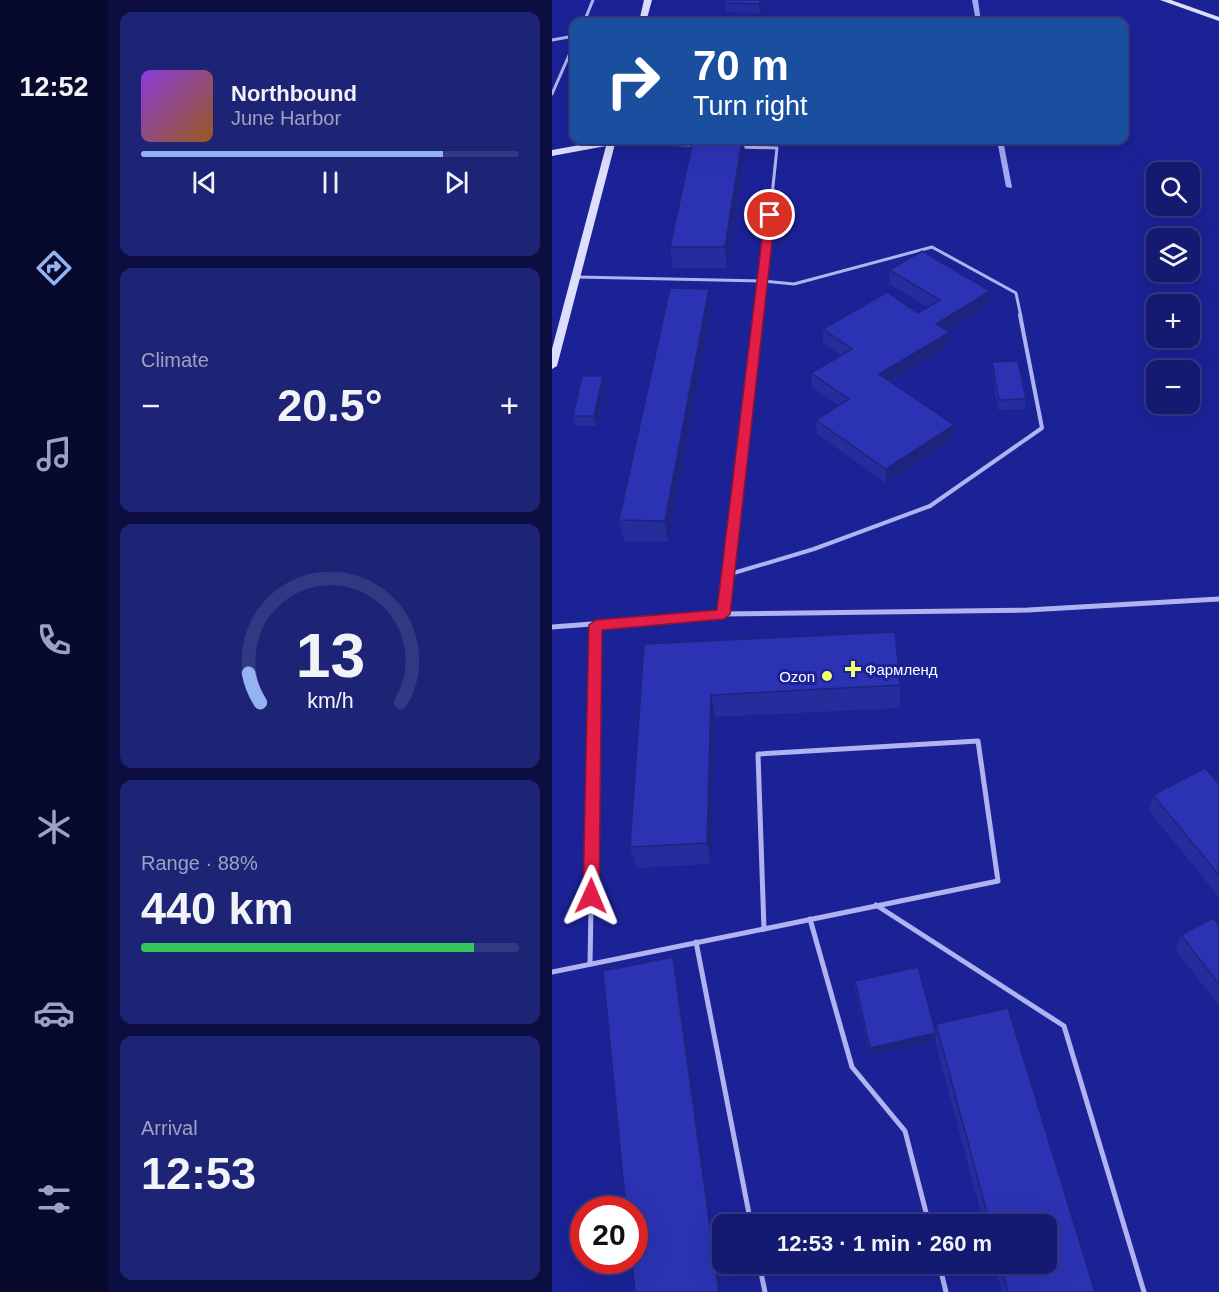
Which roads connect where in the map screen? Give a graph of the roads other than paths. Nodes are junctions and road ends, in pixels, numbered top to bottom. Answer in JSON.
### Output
{"nodes":[{"id":1,"x":593,"y":0,"type":"edge"},
{"id":2,"x":648,"y":0,"type":"edge"},
{"id":3,"x":1164,"y":0,"type":"edge"},
{"id":4,"x":586,"y":18,"type":"edge"},
{"id":5,"x":643,"y":18,"type":"edge"},
{"id":6,"x":1219,"y":19,"type":"edge"},
{"id":7,"x":570,"y":37,"type":"edge"},
{"id":8,"x":552,"y":40,"type":"edge"},
{"id":9,"x":570,"y":53,"type":"edge"},
{"id":10,"x":552,"y":94,"type":"edge"},
{"id":11,"x":596,"y":144,"type":"edge"},
{"id":12,"x":610,"y":144,"type":"edge"},
{"id":13,"x":668,"y":144,"type":"edge"},
{"id":14,"x":706,"y":146,"type":"edge"},
{"id":15,"x":730,"y":147,"type":"edge"},
{"id":16,"x":552,"y":153,"type":"edge"},
{"id":17,"x":577,"y":277,"type":"junction"},
{"id":18,"x":763,"y":281,"type":"junction"},
{"id":19,"x":552,"y":366,"type":"edge"},
{"id":20,"x":727,"y":575,"type":"junction"},
{"id":21,"x":1219,"y":599,"type":"edge"},
{"id":22,"x":724,"y":614,"type":"junction"},
{"id":23,"x":596,"y":625,"type":"junction"},
{"id":24,"x":552,"y":627,"type":"edge"},
{"id":25,"x":876,"y":905,"type":"junction"},
{"id":26,"x":810,"y":919,"type":"junction"},
{"id":27,"x":764,"y":929,"type":"junction"},
{"id":28,"x":696,"y":942,"type":"junction"},
{"id":29,"x":590,"y":964,"type":"junction"},
{"id":30,"x":552,"y":972,"type":"edge"},
{"id":31,"x":749,"y":1214,"type":"edge"},
{"id":32,"x":926,"y":1214,"type":"edge"},
{"id":33,"x":761,"y":1274,"type":"edge"},
{"id":34,"x":942,"y":1274,"type":"edge"},
{"id":35,"x":765,"y":1292,"type":"edge"},
{"id":36,"x":946,"y":1292,"type":"edge"},
{"id":37,"x":1144,"y":1292,"type":"edge"}],
"edges":[{"from":1,"to":4,"type":"lane"},
{"from":2,"to":5,"type":"main road"},
{"from":3,"to":6,"type":"main road"},
{"from":7,"to":8,"type":"lane"},
{"from":9,"to":10,"type":"lane"},
{"from":11,"to":16,"type":"main road"},
{"from":12,"to":17,"type":"main road"},
{"from":13,"to":14,"type":"lane"},
{"from":15,"to":18,"type":"lane"},
{"from":17,"to":18,"type":"lane"},
{"from":17,"to":19,"type":"main road"},
{"from":18,"to":20,"type":"lane"},
{"from":18,"to":20,"type":"lane"},
{"from":20,"to":22,"type":"lane"},
{"from":21,"to":22,"type":"street"},
{"from":22,"to":23,"type":"street"},
{"from":23,"to":24,"type":"street"},
{"from":23,"to":29,"type":"lane"},
{"from":25,"to":26,"type":"lane"},
{"from":25,"to":27,"type":"lane"},
{"from":25,"to":37,"type":"lane"},
{"from":26,"to":27,"type":"lane"},
{"from":26,"to":32,"type":"lane"},
{"from":27,"to":28,"type":"lane"},
{"from":28,"to":29,"type":"lane"},
{"from":28,"to":31,"type":"lane"},
{"from":29,"to":30,"type":"lane"},
{"from":33,"to":35,"type":"lane"},
{"from":34,"to":36,"type":"lane"}]}
